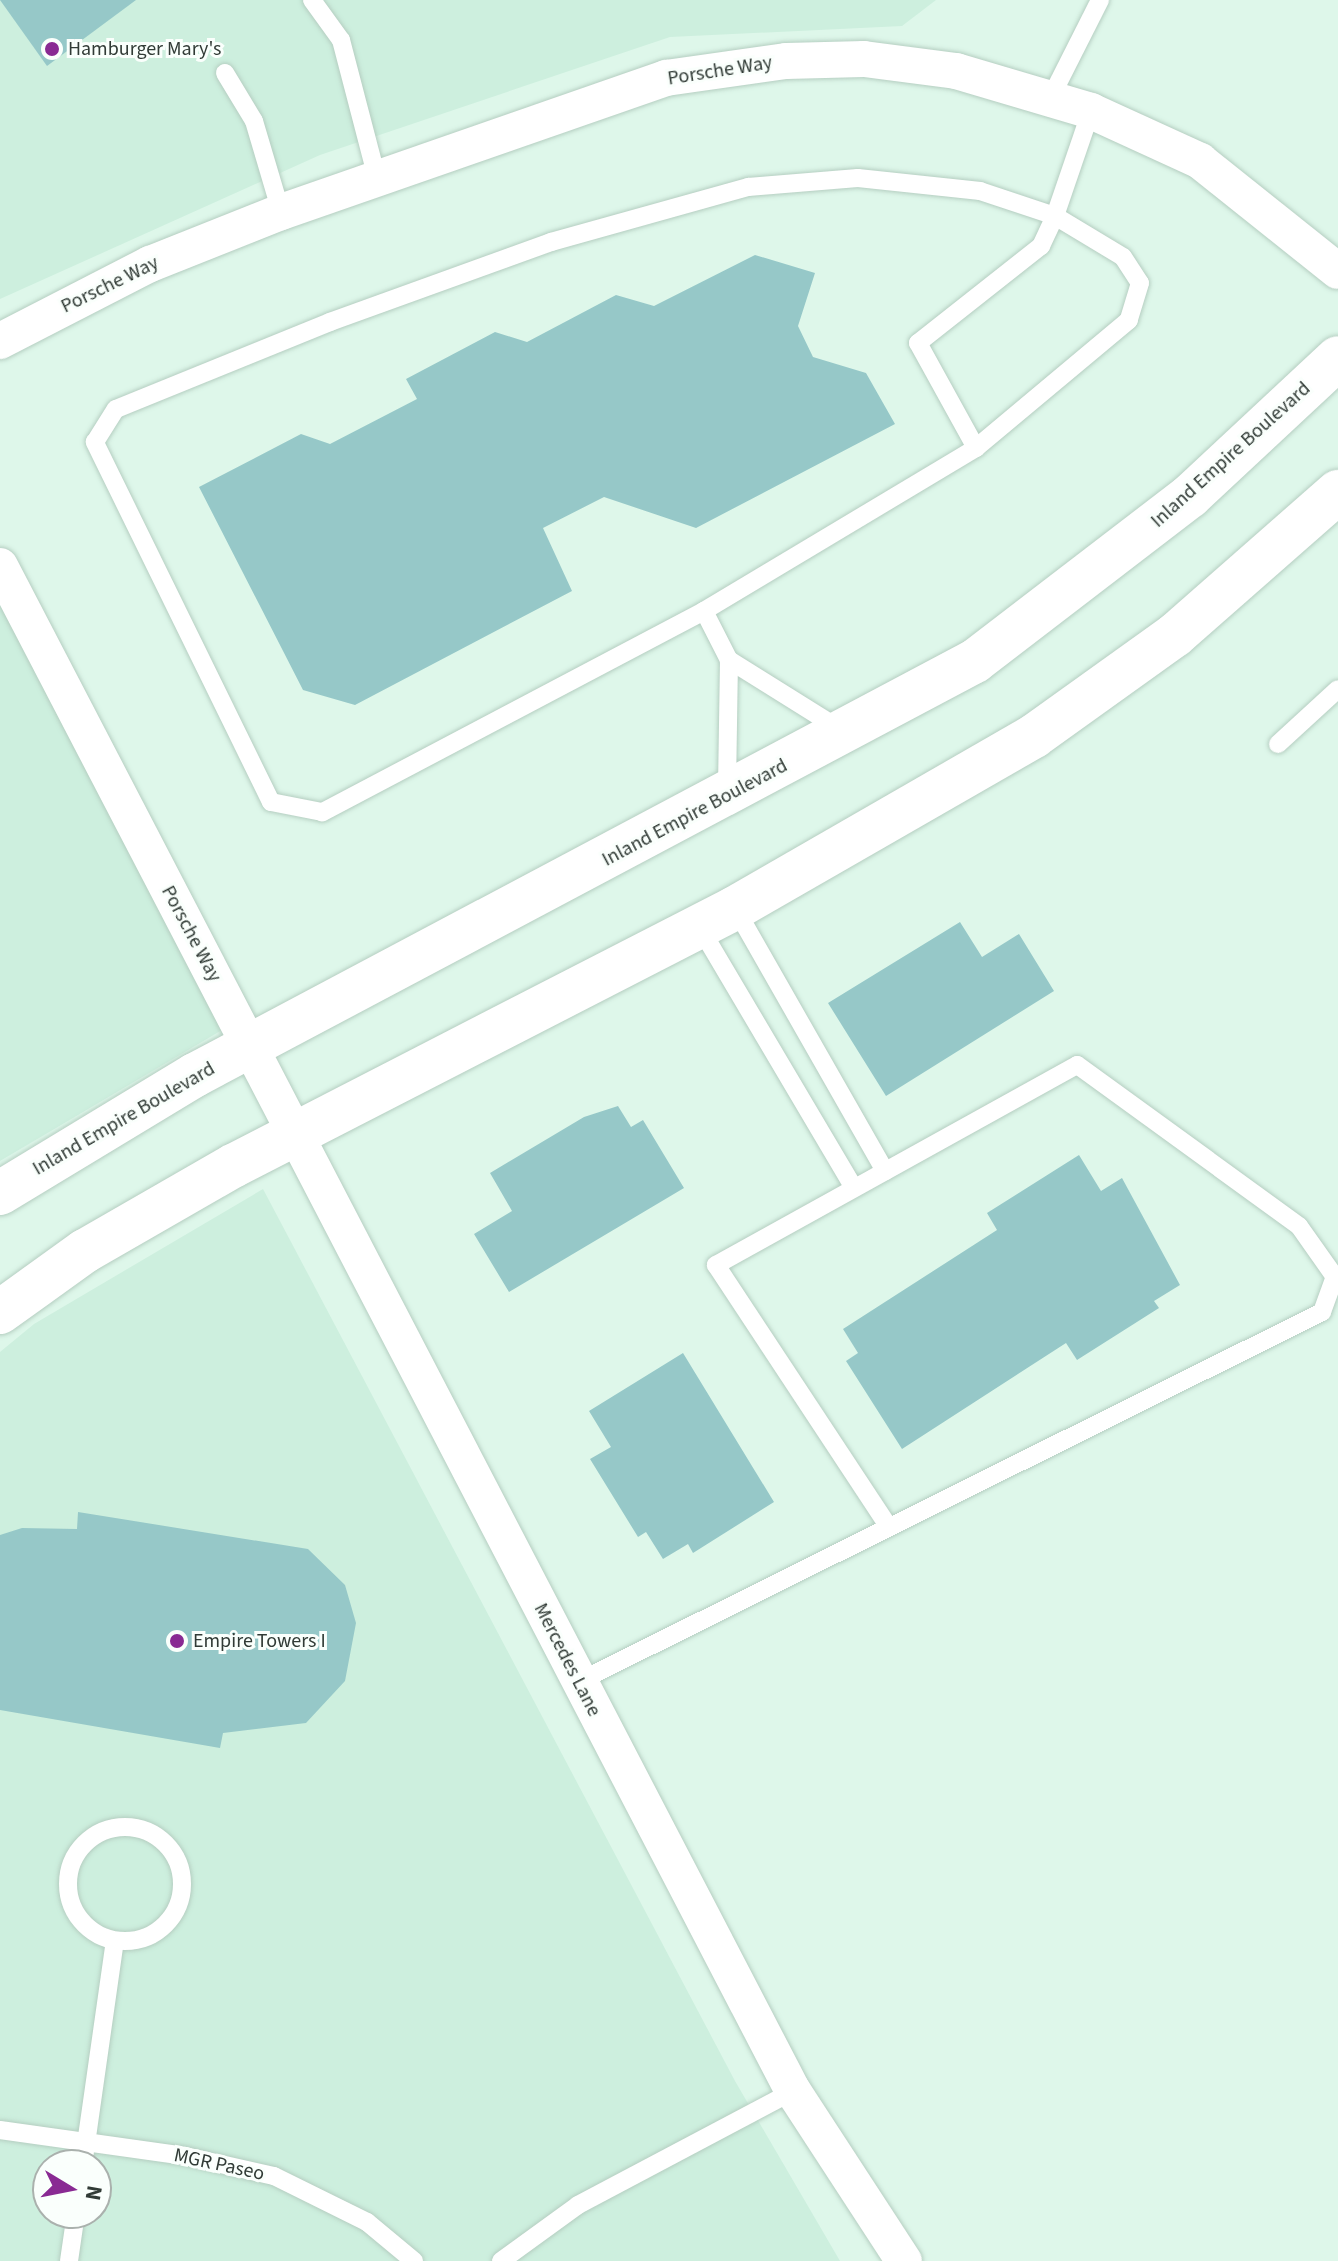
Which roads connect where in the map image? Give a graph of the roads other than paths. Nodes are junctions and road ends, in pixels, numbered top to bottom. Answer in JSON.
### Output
{"nodes":[{"id":1,"x":312,"y":0,"type":"edge"},
{"id":2,"x":1100,"y":0,"type":"edge"},
{"id":3,"x":225,"y":73,"type":"dead end"},
{"id":4,"x":1051,"y":97,"type":"junction"},
{"id":5,"x":1091,"y":111,"type":"junction"},
{"id":6,"x":377,"y":178,"type":"junction"},
{"id":7,"x":281,"y":212,"type":"junction"},
{"id":8,"x":1055,"y":216,"type":"junction"},
{"id":9,"x":1338,"y":271,"type":"edge"},
{"id":10,"x":0,"y":341,"type":"edge"},
{"id":11,"x":1338,"y":358,"type":"edge"},
{"id":12,"x":976,"y":448,"type":"junction"},
{"id":13,"x":1338,"y":492,"type":"edge"},
{"id":14,"x":0,"y":566,"type":"edge"},
{"id":15,"x":704,"y":611,"type":"junction"},
{"id":16,"x":729,"y":660,"type":"junction"},
{"id":17,"x":1338,"y":689,"type":"edge"},
{"id":18,"x":847,"y":734,"type":"junction"},
{"id":19,"x":1278,"y":744,"type":"dead end"},
{"id":20,"x":727,"y":797,"type":"junction"},
{"id":21,"x":717,"y":917,"type":"junction"},
{"id":22,"x":250,"y":1047,"type":"junction"},
{"id":23,"x":294,"y":1133,"type":"junction"},
{"id":24,"x":885,"y":1171,"type":"junction"},
{"id":25,"x":854,"y":1188,"type":"junction"},
{"id":26,"x":0,"y":1193,"type":"edge"},
{"id":27,"x":0,"y":1312,"type":"edge"},
{"id":28,"x":887,"y":1524,"type":"junction"},
{"id":29,"x":578,"y":1682,"type":"junction"},
{"id":30,"x":115,"y":1941,"type":"junction"},
{"id":31,"x":793,"y":2091,"type":"junction"},
{"id":32,"x":0,"y":2130,"type":"edge"},
{"id":33,"x":86,"y":2142,"type":"junction"},
{"id":34,"x":85,"y":2149,"type":"edge"},
{"id":35,"x":74,"y":2229,"type":"edge"},
{"id":36,"x":69,"y":2261,"type":"edge"},
{"id":37,"x":414,"y":2261,"type":"edge"},
{"id":38,"x":501,"y":2261,"type":"edge"},
{"id":39,"x":904,"y":2261,"type":"edge"}],
"edges":[{"from":1,"to":6,"type":"lane"},
{"from":2,"to":4,"type":"lane"},
{"from":3,"to":7,"type":"lane"},
{"from":4,"to":5,"type":"street","name":"Porsche Way"},
{"from":4,"to":6,"type":"street","name":"Porsche Way"},
{"from":5,"to":8,"type":"lane"},
{"from":5,"to":9,"type":"street","name":"Porsche Way"},
{"from":6,"to":7,"type":"street","name":"Porsche Way"},
{"from":7,"to":10,"type":"street","name":"Porsche Way"},
{"from":8,"to":12,"type":"lane"},
{"from":8,"to":12,"type":"lane"},
{"from":8,"to":15,"type":"lane"},
{"from":11,"to":18,"type":"main road","name":"Inland Empire Boulevard"},
{"from":12,"to":15,"type":"lane"},
{"from":13,"to":21,"type":"main road"},
{"from":14,"to":22,"type":"street","name":"Porsche Way"},
{"from":15,"to":16,"type":"lane"},
{"from":16,"to":18,"type":"lane"},
{"from":16,"to":20,"type":"lane"},
{"from":17,"to":19,"type":"lane"},
{"from":18,"to":20,"type":"main road","name":"Inland Empire Boulevard"},
{"from":20,"to":22,"type":"main road","name":"Inland Empire Boulevard"},
{"from":21,"to":23,"type":"main road"},
{"from":21,"to":24,"type":"lane"},
{"from":21,"to":25,"type":"lane"},
{"from":22,"to":23,"type":"street","name":"Mercedes Lane"},
{"from":22,"to":26,"type":"main road","name":"Inland Empire Boulevard"},
{"from":23,"to":27,"type":"main road"},
{"from":23,"to":29,"type":"street","name":"Mercedes Lane"},
{"from":24,"to":25,"type":"lane"},
{"from":24,"to":28,"type":"lane"},
{"from":25,"to":28,"type":"lane"},
{"from":28,"to":29,"type":"lane"},
{"from":29,"to":31,"type":"street","name":"Mercedes Lane"},
{"from":30,"to":30,"type":"lane"},
{"from":30,"to":33,"type":"lane"},
{"from":31,"to":38,"type":"lane"},
{"from":31,"to":39,"type":"street","name":"Mercedes Lane"},
{"from":32,"to":33,"type":"lane","name":"MGR Paseo"},
{"from":33,"to":34,"type":"lane"},
{"from":33,"to":37,"type":"lane","name":"MGR Paseo"},
{"from":35,"to":36,"type":"lane"}]}
